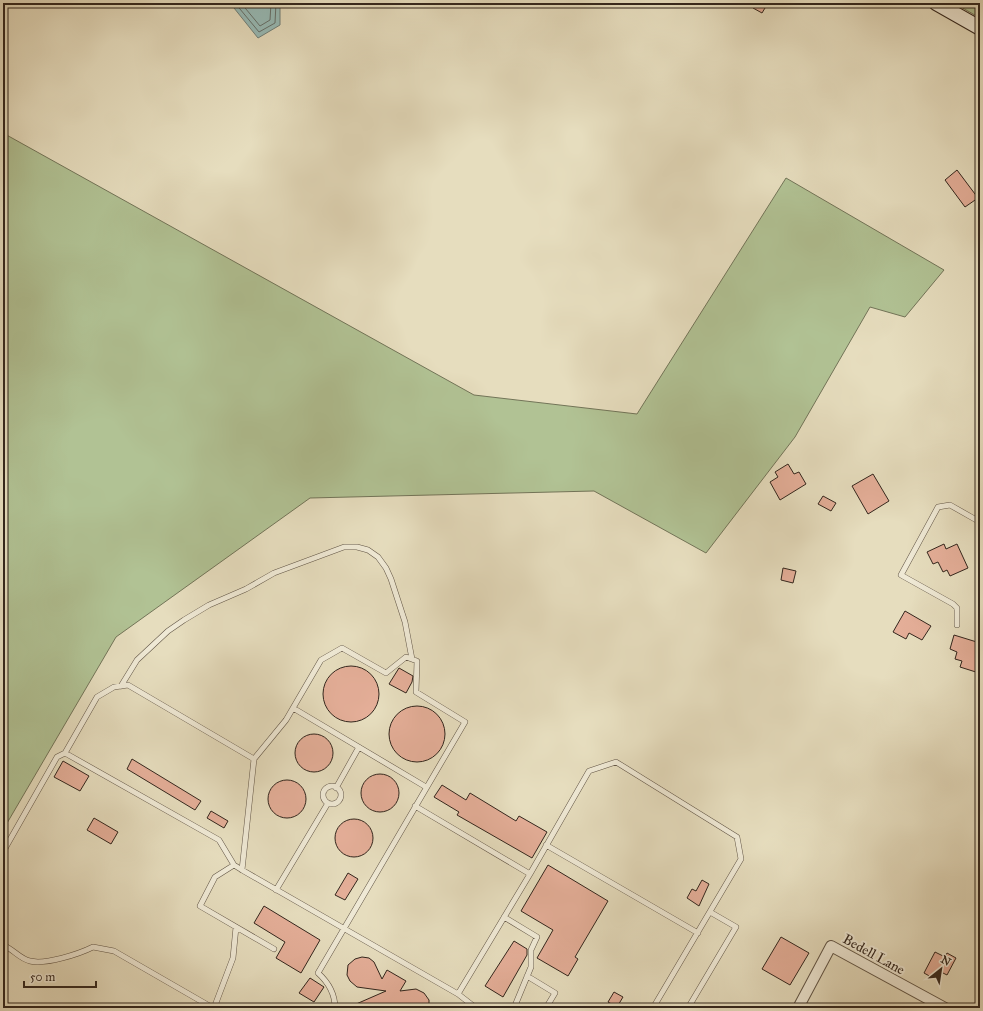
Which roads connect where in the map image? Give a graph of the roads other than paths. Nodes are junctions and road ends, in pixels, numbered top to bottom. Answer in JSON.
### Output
{"nodes":[{"id":1,"x":936,"y":3,"type":"edge"},
{"id":2,"x":980,"y":28,"type":"edge"},
{"id":3,"x":980,"y":522,"type":"edge"},
{"id":4,"x":958,"y":625,"type":"dead end"},
{"id":5,"x":412,"y":659,"type":"junction"},
{"id":6,"x":121,"y":686,"type":"junction"},
{"id":7,"x":293,"y":708,"type":"junction"},
{"id":8,"x":359,"y":747,"type":"junction"},
{"id":9,"x":65,"y":752,"type":"junction"},
{"id":10,"x":254,"y":759,"type":"junction"},
{"id":11,"x":426,"y":787,"type":"junction"},
{"id":12,"x":336,"y":788,"type":"junction"},
{"id":13,"x":328,"y":803,"type":"junction"},
{"id":14,"x":415,"y":806,"type":"junction"},
{"id":15,"x":546,"y":845,"type":"junction"},
{"id":16,"x":3,"y":852,"type":"edge"},
{"id":17,"x":234,"y":865,"type":"junction"},
{"id":18,"x":242,"y":870,"type":"junction"},
{"id":19,"x":530,"y":874,"type":"junction"},
{"id":20,"x":276,"y":890,"type":"junction"},
{"id":21,"x":710,"y":912,"type":"junction"},
{"id":22,"x":504,"y":917,"type":"junction"},
{"id":23,"x":236,"y":927,"type":"junction"},
{"id":24,"x":344,"y":929,"type":"junction"},
{"id":25,"x":698,"y":933,"type":"junction"},
{"id":26,"x":3,"y":945,"type":"edge"},
{"id":27,"x":274,"y":949,"type":"dead end"},
{"id":28,"x":527,"y":976,"type":"junction"},
{"id":29,"x":458,"y":994,"type":"junction"},
{"id":30,"x":213,"y":1008,"type":"edge"},
{"id":31,"x":336,"y":1008,"type":"edge"},
{"id":32,"x":476,"y":1008,"type":"edge"},
{"id":33,"x":514,"y":1008,"type":"edge"},
{"id":34,"x":546,"y":1008,"type":"edge"},
{"id":35,"x":653,"y":1008,"type":"edge"},
{"id":36,"x":688,"y":1008,"type":"edge"},
{"id":37,"x":798,"y":1008,"type":"edge"},
{"id":38,"x":945,"y":1008,"type":"edge"}],
"edges":[{"from":1,"to":2,"type":"street"},
{"from":3,"to":4,"type":"lane"},
{"from":5,"to":6,"type":"lane"},
{"from":5,"to":7,"type":"lane"},
{"from":5,"to":11,"type":"lane"},
{"from":6,"to":9,"type":"lane"},
{"from":6,"to":10,"type":"lane"},
{"from":7,"to":8,"type":"lane"},
{"from":7,"to":10,"type":"lane"},
{"from":8,"to":11,"type":"lane"},
{"from":8,"to":12,"type":"lane"},
{"from":9,"to":16,"type":"lane"},
{"from":9,"to":17,"type":"lane"},
{"from":10,"to":18,"type":"lane"},
{"from":11,"to":14,"type":"lane"},
{"from":12,"to":13,"type":"lane"},
{"from":12,"to":13,"type":"lane"},
{"from":13,"to":20,"type":"lane"},
{"from":14,"to":19,"type":"lane"},
{"from":14,"to":24,"type":"lane"},
{"from":15,"to":19,"type":"lane"},
{"from":15,"to":21,"type":"lane"},
{"from":15,"to":25,"type":"lane"},
{"from":17,"to":18,"type":"lane"},
{"from":17,"to":23,"type":"lane"},
{"from":18,"to":20,"type":"lane"},
{"from":19,"to":22,"type":"lane"},
{"from":20,"to":24,"type":"lane"},
{"from":21,"to":25,"type":"lane"},
{"from":21,"to":36,"type":"lane"},
{"from":22,"to":28,"type":"lane"},
{"from":22,"to":29,"type":"lane"},
{"from":23,"to":27,"type":"lane"},
{"from":23,"to":30,"type":"lane"},
{"from":24,"to":29,"type":"lane"},
{"from":24,"to":31,"type":"lane"},
{"from":25,"to":35,"type":"lane"},
{"from":26,"to":30,"type":"lane"},
{"from":28,"to":33,"type":"lane"},
{"from":28,"to":34,"type":"lane"},
{"from":29,"to":32,"type":"lane"},
{"from":37,"to":38,"type":"street","name":"Bedell Lane"}]}
